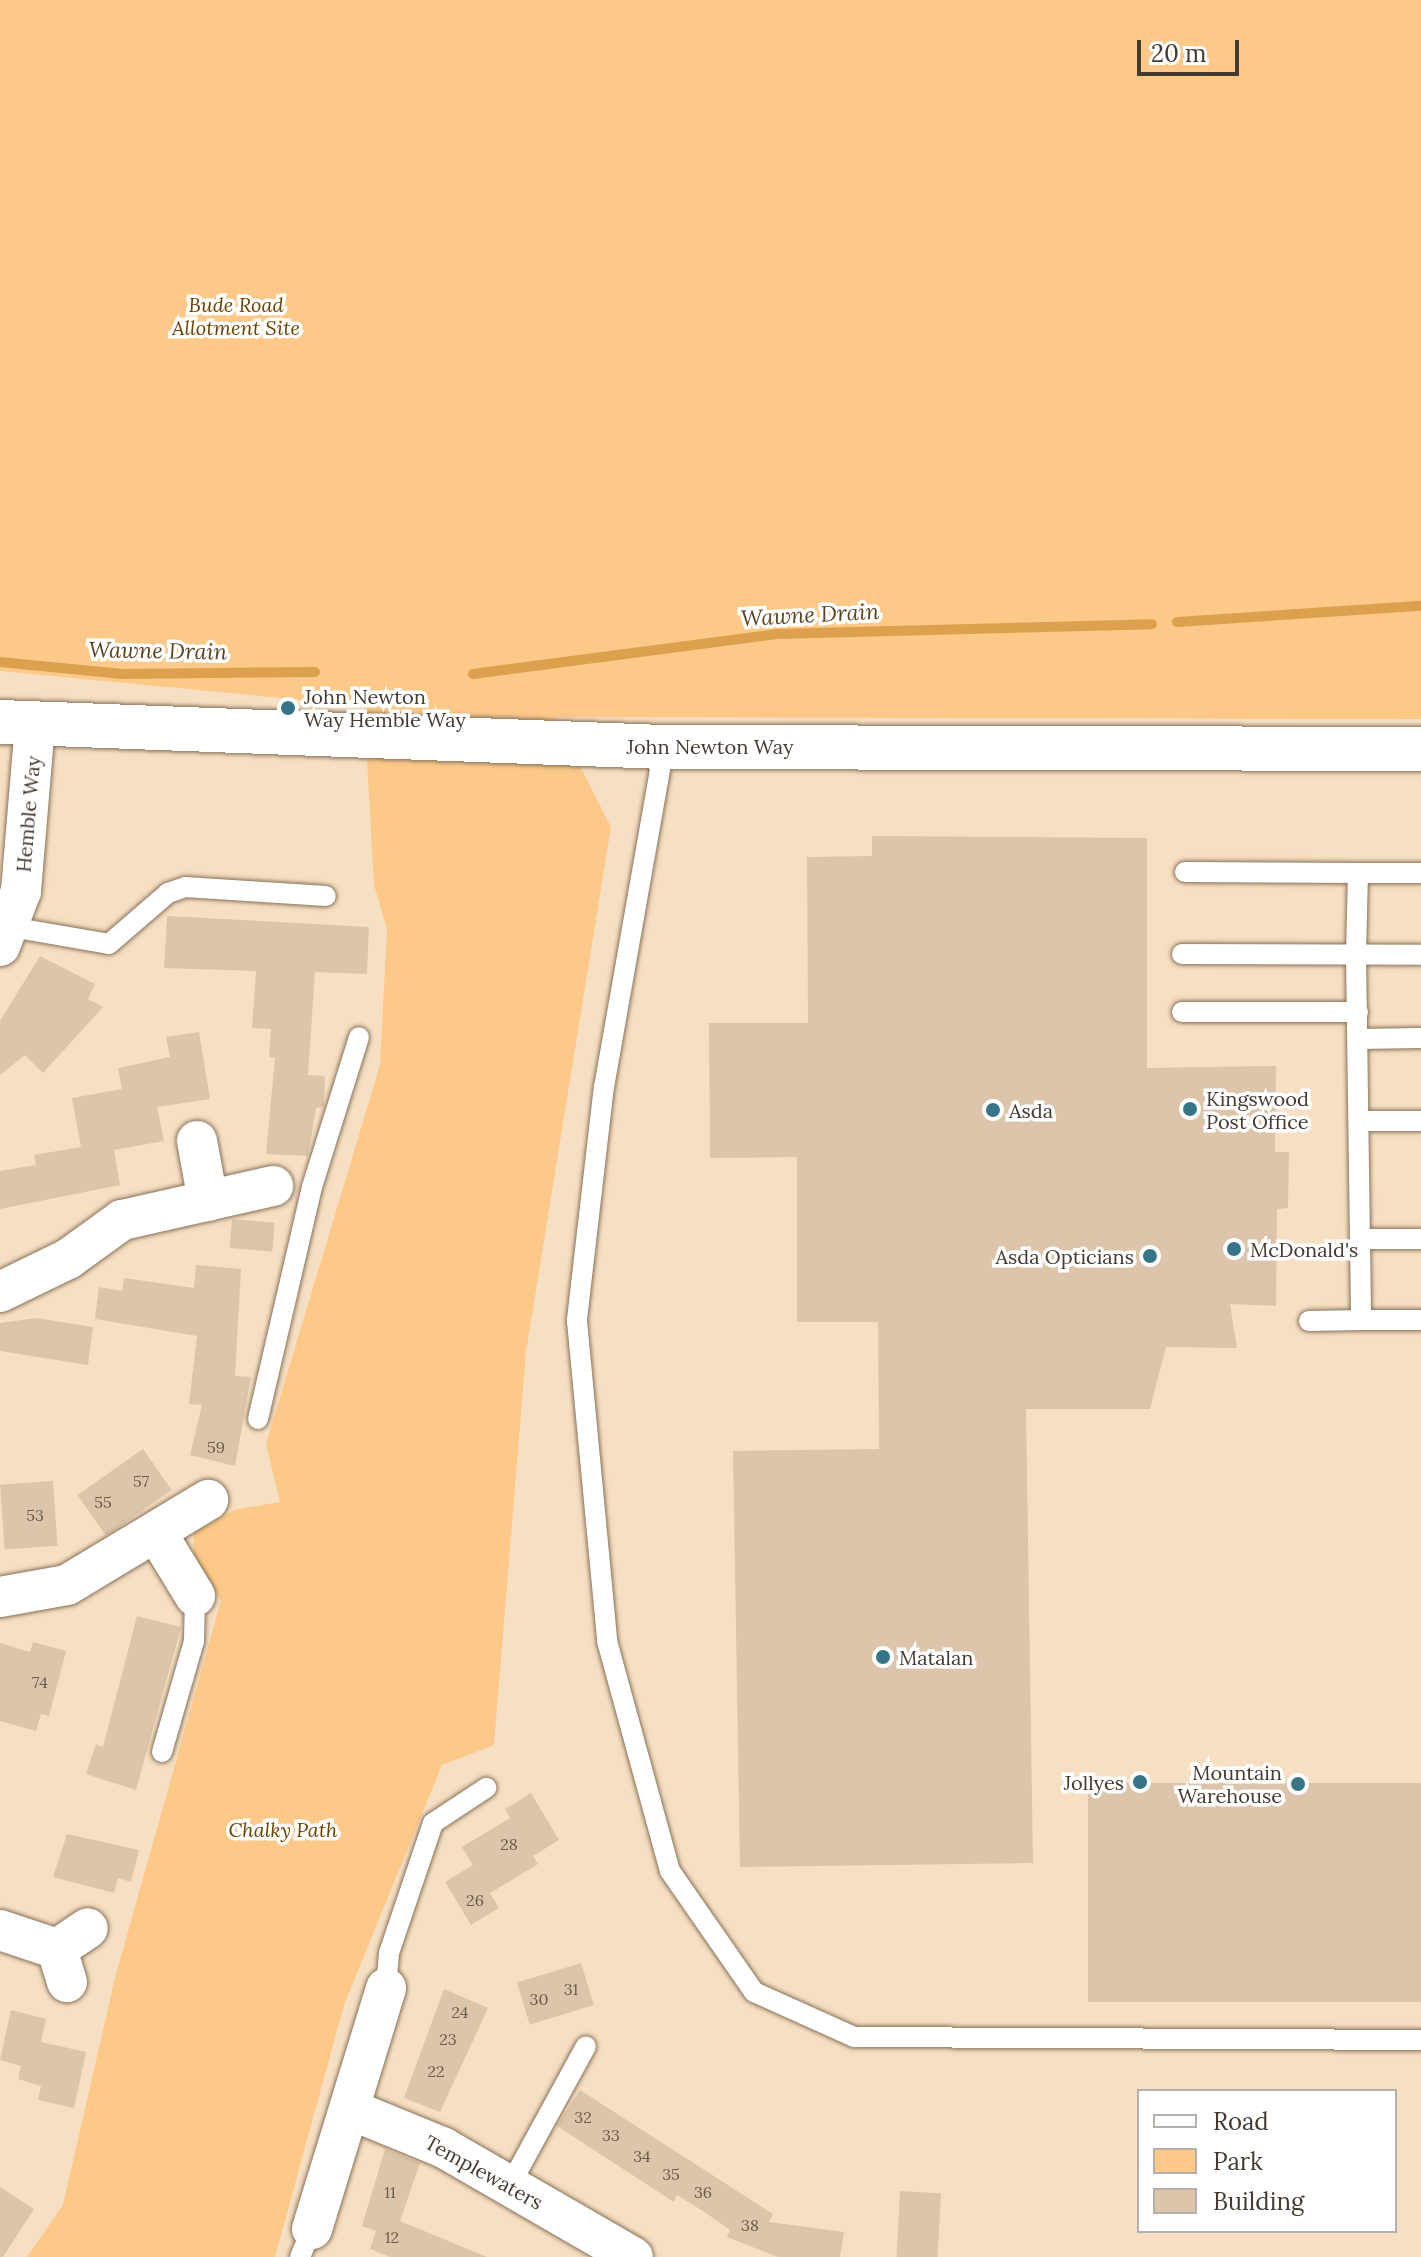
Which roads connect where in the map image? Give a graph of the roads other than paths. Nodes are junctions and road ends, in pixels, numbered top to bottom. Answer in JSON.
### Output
{"nodes":[{"id":1,"x":18,"y":724,"type":"edge"},
{"id":2,"x":664,"y":747,"type":"junction"},
{"id":3,"x":1421,"y":749,"type":"edge"},
{"id":4,"x":1185,"y":872,"type":"dead end"},
{"id":5,"x":1358,"y":873,"type":"junction"},
{"id":6,"x":1421,"y":873,"type":"edge"},
{"id":7,"x":326,"y":896,"type":"dead end"},
{"id":8,"x":8,"y":913,"type":"edge"},
{"id":9,"x":1182,"y":954,"type":"dead end"},
{"id":10,"x":1356,"y":955,"type":"junction"},
{"id":11,"x":1421,"y":955,"type":"edge"},
{"id":12,"x":1182,"y":1012,"type":"dead end"},
{"id":13,"x":1358,"y":1012,"type":"junction"},
{"id":14,"x":359,"y":1037,"type":"dead end"},
{"id":15,"x":1421,"y":1038,"type":"edge"},
{"id":16,"x":1359,"y":1039,"type":"junction"},
{"id":17,"x":1360,"y":1121,"type":"junction"},
{"id":18,"x":1421,"y":1121,"type":"edge"},
{"id":19,"x":197,"y":1141,"type":"dead end"},
{"id":20,"x":273,"y":1186,"type":"joint"},
{"id":21,"x":312,"y":1187,"type":"junction"},
{"id":22,"x":208,"y":1201,"type":"junction"},
{"id":23,"x":1361,"y":1239,"type":"junction"},
{"id":24,"x":1421,"y":1239,"type":"edge"},
{"id":25,"x":0,"y":1292,"type":"edge"},
{"id":26,"x":1361,"y":1320,"type":"junction"},
{"id":27,"x":1421,"y":1320,"type":"edge"},
{"id":28,"x":1309,"y":1321,"type":"dead end"},
{"id":29,"x":258,"y":1419,"type":"dead end"},
{"id":30,"x":208,"y":1500,"type":"dead end"},
{"id":31,"x":156,"y":1532,"type":"junction"},
{"id":32,"x":195,"y":1596,"type":"joint"},
{"id":33,"x":0,"y":1597,"type":"edge"},
{"id":34,"x":162,"y":1752,"type":"dead end"},
{"id":35,"x":486,"y":1788,"type":"dead end"},
{"id":36,"x":0,"y":1930,"type":"edge"},
{"id":37,"x":71,"y":1953,"type":"dead end"},
{"id":38,"x":386,"y":1988,"type":"joint"},
{"id":39,"x":1421,"y":2040,"type":"edge"},
{"id":40,"x":586,"y":2046,"type":"dead end"},
{"id":41,"x":349,"y":2109,"type":"junction"},
{"id":42,"x":510,"y":2185,"type":"junction"},
{"id":43,"x":306,"y":2243,"type":"edge"},
{"id":44,"x":618,"y":2253,"type":"edge"}],
"edges":[{"from":1,"to":2,"type":"street","name":"John Newton Way"},
{"from":1,"to":8,"type":"street","name":"Hemble Way"},
{"from":2,"to":3,"type":"street","name":"John Newton Way"},
{"from":2,"to":39,"type":"lane"},
{"from":4,"to":5,"type":"lane"},
{"from":5,"to":6,"type":"lane"},
{"from":5,"to":10,"type":"lane"},
{"from":7,"to":8,"type":"lane"},
{"from":9,"to":10,"type":"lane"},
{"from":10,"to":11,"type":"lane"},
{"from":10,"to":13,"type":"lane"},
{"from":12,"to":13,"type":"lane"},
{"from":13,"to":16,"type":"lane"},
{"from":14,"to":21,"type":"lane"},
{"from":15,"to":16,"type":"lane"},
{"from":16,"to":17,"type":"lane"},
{"from":17,"to":18,"type":"lane"},
{"from":17,"to":23,"type":"lane"},
{"from":19,"to":22,"type":"street"},
{"from":20,"to":21,"type":"lane"},
{"from":20,"to":22,"type":"street"},
{"from":21,"to":29,"type":"lane"},
{"from":22,"to":25,"type":"street"},
{"from":23,"to":24,"type":"lane"},
{"from":23,"to":26,"type":"lane"},
{"from":26,"to":27,"type":"lane"},
{"from":26,"to":28,"type":"lane"},
{"from":30,"to":31,"type":"street"},
{"from":31,"to":32,"type":"street"},
{"from":31,"to":33,"type":"street"},
{"from":32,"to":34,"type":"lane"},
{"from":35,"to":38,"type":"lane"},
{"from":36,"to":37,"type":"street"},
{"from":38,"to":41,"type":"street"},
{"from":40,"to":42,"type":"lane"},
{"from":41,"to":42,"type":"street","name":"Templewaters"},
{"from":41,"to":43,"type":"street"},
{"from":42,"to":44,"type":"street","name":"Templewaters"}]}
